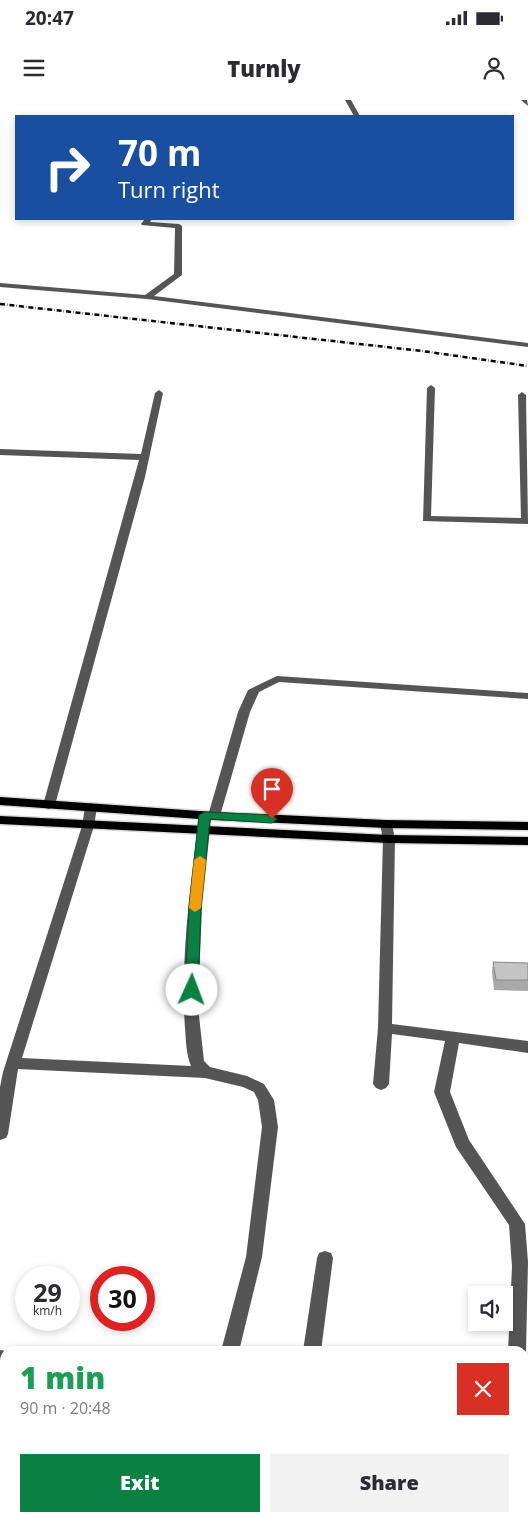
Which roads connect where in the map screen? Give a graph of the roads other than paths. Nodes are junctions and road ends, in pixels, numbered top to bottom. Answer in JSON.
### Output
{"nodes":[{"id":1,"x":348,"y":100,"type":"edge"},
{"id":2,"x":356,"y":115,"type":"edge"},
{"id":3,"x":148,"y":220,"type":"edge"},
{"id":4,"x":0,"y":285,"type":"edge"},
{"id":5,"x":148,"y":297,"type":"junction"},
{"id":6,"x":528,"y":345,"type":"edge"},
{"id":7,"x":431,"y":388,"type":"dead end"},
{"id":8,"x":160,"y":393,"type":"dead end"},
{"id":9,"x":522,"y":395,"type":"dead end"},
{"id":10,"x":0,"y":452,"type":"edge"},
{"id":11,"x":145,"y":457,"type":"junction"},
{"id":12,"x":527,"y":521,"type":"edge"},
{"id":13,"x":528,"y":696,"type":"edge"},
{"id":14,"x":0,"y":801,"type":"edge"},
{"id":15,"x":49,"y":805,"type":"junction"},
{"id":16,"x":91,"y":807,"type":"junction"},
{"id":17,"x":210,"y":816,"type":"junction"},
{"id":18,"x":0,"y":820,"type":"edge"},
{"id":19,"x":386,"y":824,"type":"junction"},
{"id":20,"x":88,"y":826,"type":"junction"},
{"id":21,"x":528,"y":826,"type":"edge"},
{"id":22,"x":204,"y":830,"type":"junction"},
{"id":23,"x":389,"y":839,"type":"junction"},
{"id":24,"x":528,"y":840,"type":"edge"},
{"id":25,"x":385,"y":1028,"type":"junction"},
{"id":26,"x":453,"y":1036,"type":"junction"},
{"id":27,"x":528,"y":1047,"type":"edge"},
{"id":28,"x":13,"y":1062,"type":"junction"},
{"id":29,"x":205,"y":1072,"type":"junction"},
{"id":30,"x":381,"y":1084,"type":"dead end"},
{"id":31,"x":0,"y":1134,"type":"edge"},
{"id":32,"x":325,"y":1258,"type":"dead end"},
{"id":33,"x":231,"y":1346,"type":"edge"},
{"id":34,"x":313,"y":1346,"type":"edge"},
{"id":35,"x":517,"y":1346,"type":"edge"}],
"edges":[{"from":1,"to":2,"type":"street"},
{"from":3,"to":5,"type":"street"},
{"from":4,"to":5,"type":"street"},
{"from":5,"to":6,"type":"street"},
{"from":7,"to":12,"type":"street"},
{"from":8,"to":11,"type":"street"},
{"from":9,"to":12,"type":"street"},
{"from":10,"to":11,"type":"street"},
{"from":11,"to":15,"type":"street"},
{"from":13,"to":17,"type":"street"},
{"from":14,"to":15,"type":"main road"},
{"from":15,"to":16,"type":"main road"},
{"from":16,"to":17,"type":"main road"},
{"from":16,"to":20,"type":"street"},
{"from":17,"to":19,"type":"main road"},
{"from":17,"to":22,"type":"street"},
{"from":18,"to":20,"type":"main road"},
{"from":19,"to":21,"type":"main road"},
{"from":19,"to":23,"type":"street"},
{"from":20,"to":22,"type":"main road"},
{"from":20,"to":28,"type":"street"},
{"from":22,"to":23,"type":"main road"},
{"from":22,"to":29,"type":"street"},
{"from":23,"to":24,"type":"main road"},
{"from":23,"to":25,"type":"street"},
{"from":25,"to":26,"type":"street"},
{"from":25,"to":30,"type":"street"},
{"from":26,"to":27,"type":"street"},
{"from":26,"to":35,"type":"street"},
{"from":28,"to":29,"type":"street"},
{"from":28,"to":31,"type":"street"},
{"from":29,"to":33,"type":"street"},
{"from":32,"to":34,"type":"street"}]}
